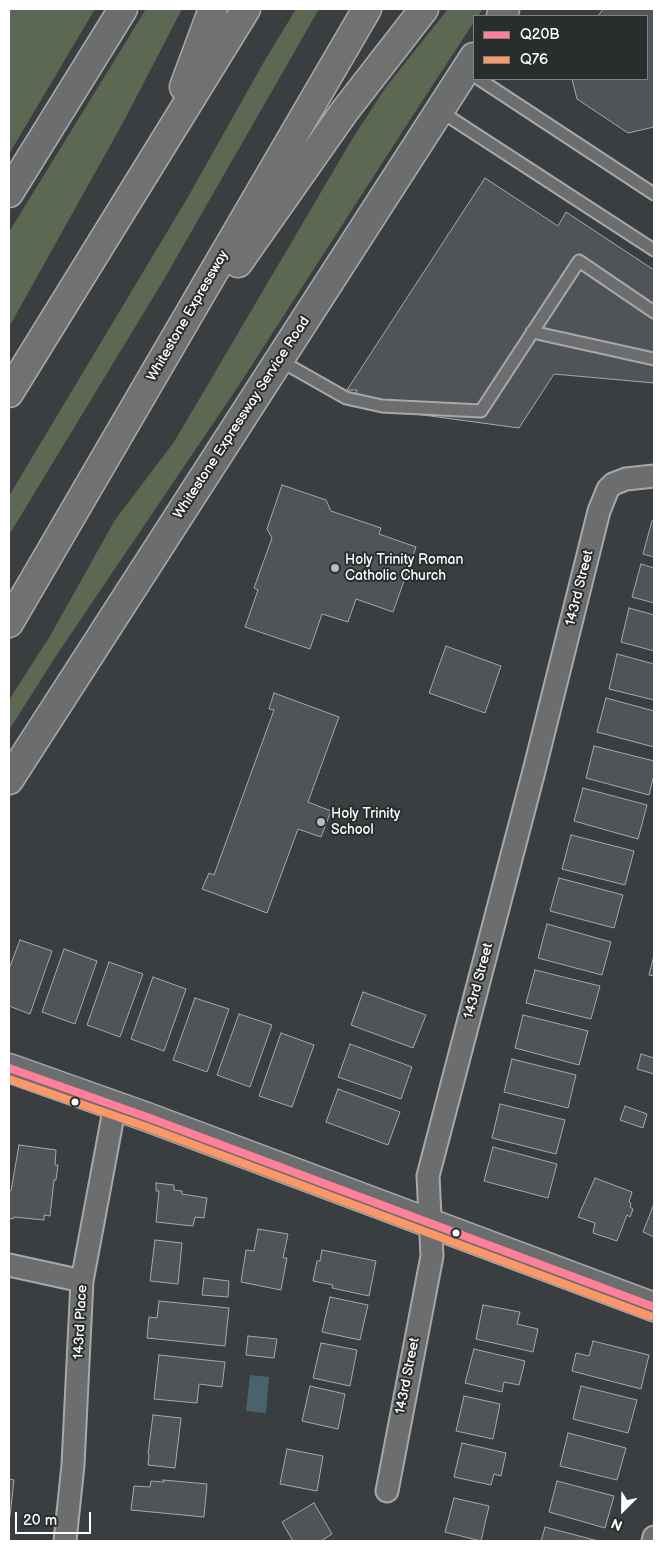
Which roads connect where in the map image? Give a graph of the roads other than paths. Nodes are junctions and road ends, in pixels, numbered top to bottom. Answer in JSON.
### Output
{"nodes":[{"id":1,"x":123,"y":9,"type":"edge"},
{"id":2,"x":213,"y":9,"type":"edge"},
{"id":3,"x":246,"y":9,"type":"edge"},
{"id":4,"x":367,"y":9,"type":"edge"},
{"id":5,"x":424,"y":9,"type":"edge"},
{"id":6,"x":473,"y":70,"type":"edge"},
{"id":7,"x":488,"y":80,"type":"edge"},
{"id":8,"x":440,"y":111,"type":"junction"},
{"id":9,"x":161,"y":147,"type":"junction"},
{"id":10,"x":9,"y":193,"type":"edge"},
{"id":11,"x":654,"y":194,"type":"edge"},
{"id":12,"x":654,"y":250,"type":"edge"},
{"id":13,"x":654,"y":312,"type":"edge"},
{"id":14,"x":532,"y":332,"type":"junction"},
{"id":15,"x":654,"y":359,"type":"edge"},
{"id":16,"x":279,"y":360,"type":"junction"},
{"id":17,"x":9,"y":393,"type":"edge"},
{"id":18,"x":128,"y":420,"type":"junction"},
{"id":19,"x":654,"y":476,"type":"edge"},
{"id":20,"x":9,"y":623,"type":"edge"},
{"id":21,"x":9,"y":780,"type":"edge"},
{"id":22,"x":9,"y":1068,"type":"edge"},
{"id":23,"x":115,"y":1105,"type":"junction"},
{"id":24,"x":430,"y":1222,"type":"junction"},
{"id":25,"x":9,"y":1265,"type":"edge"},
{"id":26,"x":82,"y":1281,"type":"junction"},
{"id":27,"x":654,"y":1306,"type":"edge"},
{"id":28,"x":387,"y":1491,"type":"dead end"},
{"id":29,"x":654,"y":1538,"type":"edge"},
{"id":30,"x":66,"y":1541,"type":"edge"},
{"id":31,"x":653,"y":1541,"type":"edge"}],
"edges":[{"from":1,"to":10,"type":"main road"},
{"from":2,"to":9,"type":"highway"},
{"from":3,"to":9,"type":"highway"},
{"from":4,"to":18,"type":"highway","name":"Whitestone Expressway"},
{"from":5,"to":18,"type":"highway"},
{"from":6,"to":8,"type":"main road","name":"Whitestone Expressway Service Road"},
{"from":7,"to":11,"type":"lane"},
{"from":8,"to":12,"type":"lane"},
{"from":8,"to":16,"type":"main road","name":"Whitestone Expressway Service Road"},
{"from":9,"to":17,"type":"highway"},
{"from":13,"to":14,"type":"lane"},
{"from":14,"to":15,"type":"lane"},
{"from":14,"to":16,"type":"lane"},
{"from":16,"to":21,"type":"main road","name":"Whitestone Expressway Service Road"},
{"from":18,"to":20,"type":"highway","name":"Whitestone Expressway"},
{"from":19,"to":24,"type":"street","name":"143rd Street"},
{"from":22,"to":23,"type":"main road"},
{"from":23,"to":24,"type":"main road"},
{"from":23,"to":26,"type":"street","name":"143rd Place"},
{"from":24,"to":27,"type":"main road"},
{"from":24,"to":28,"type":"street","name":"143rd Street"},
{"from":25,"to":26,"type":"street"},
{"from":26,"to":30,"type":"street","name":"143rd Place"},
{"from":29,"to":31,"type":"street"}]}
